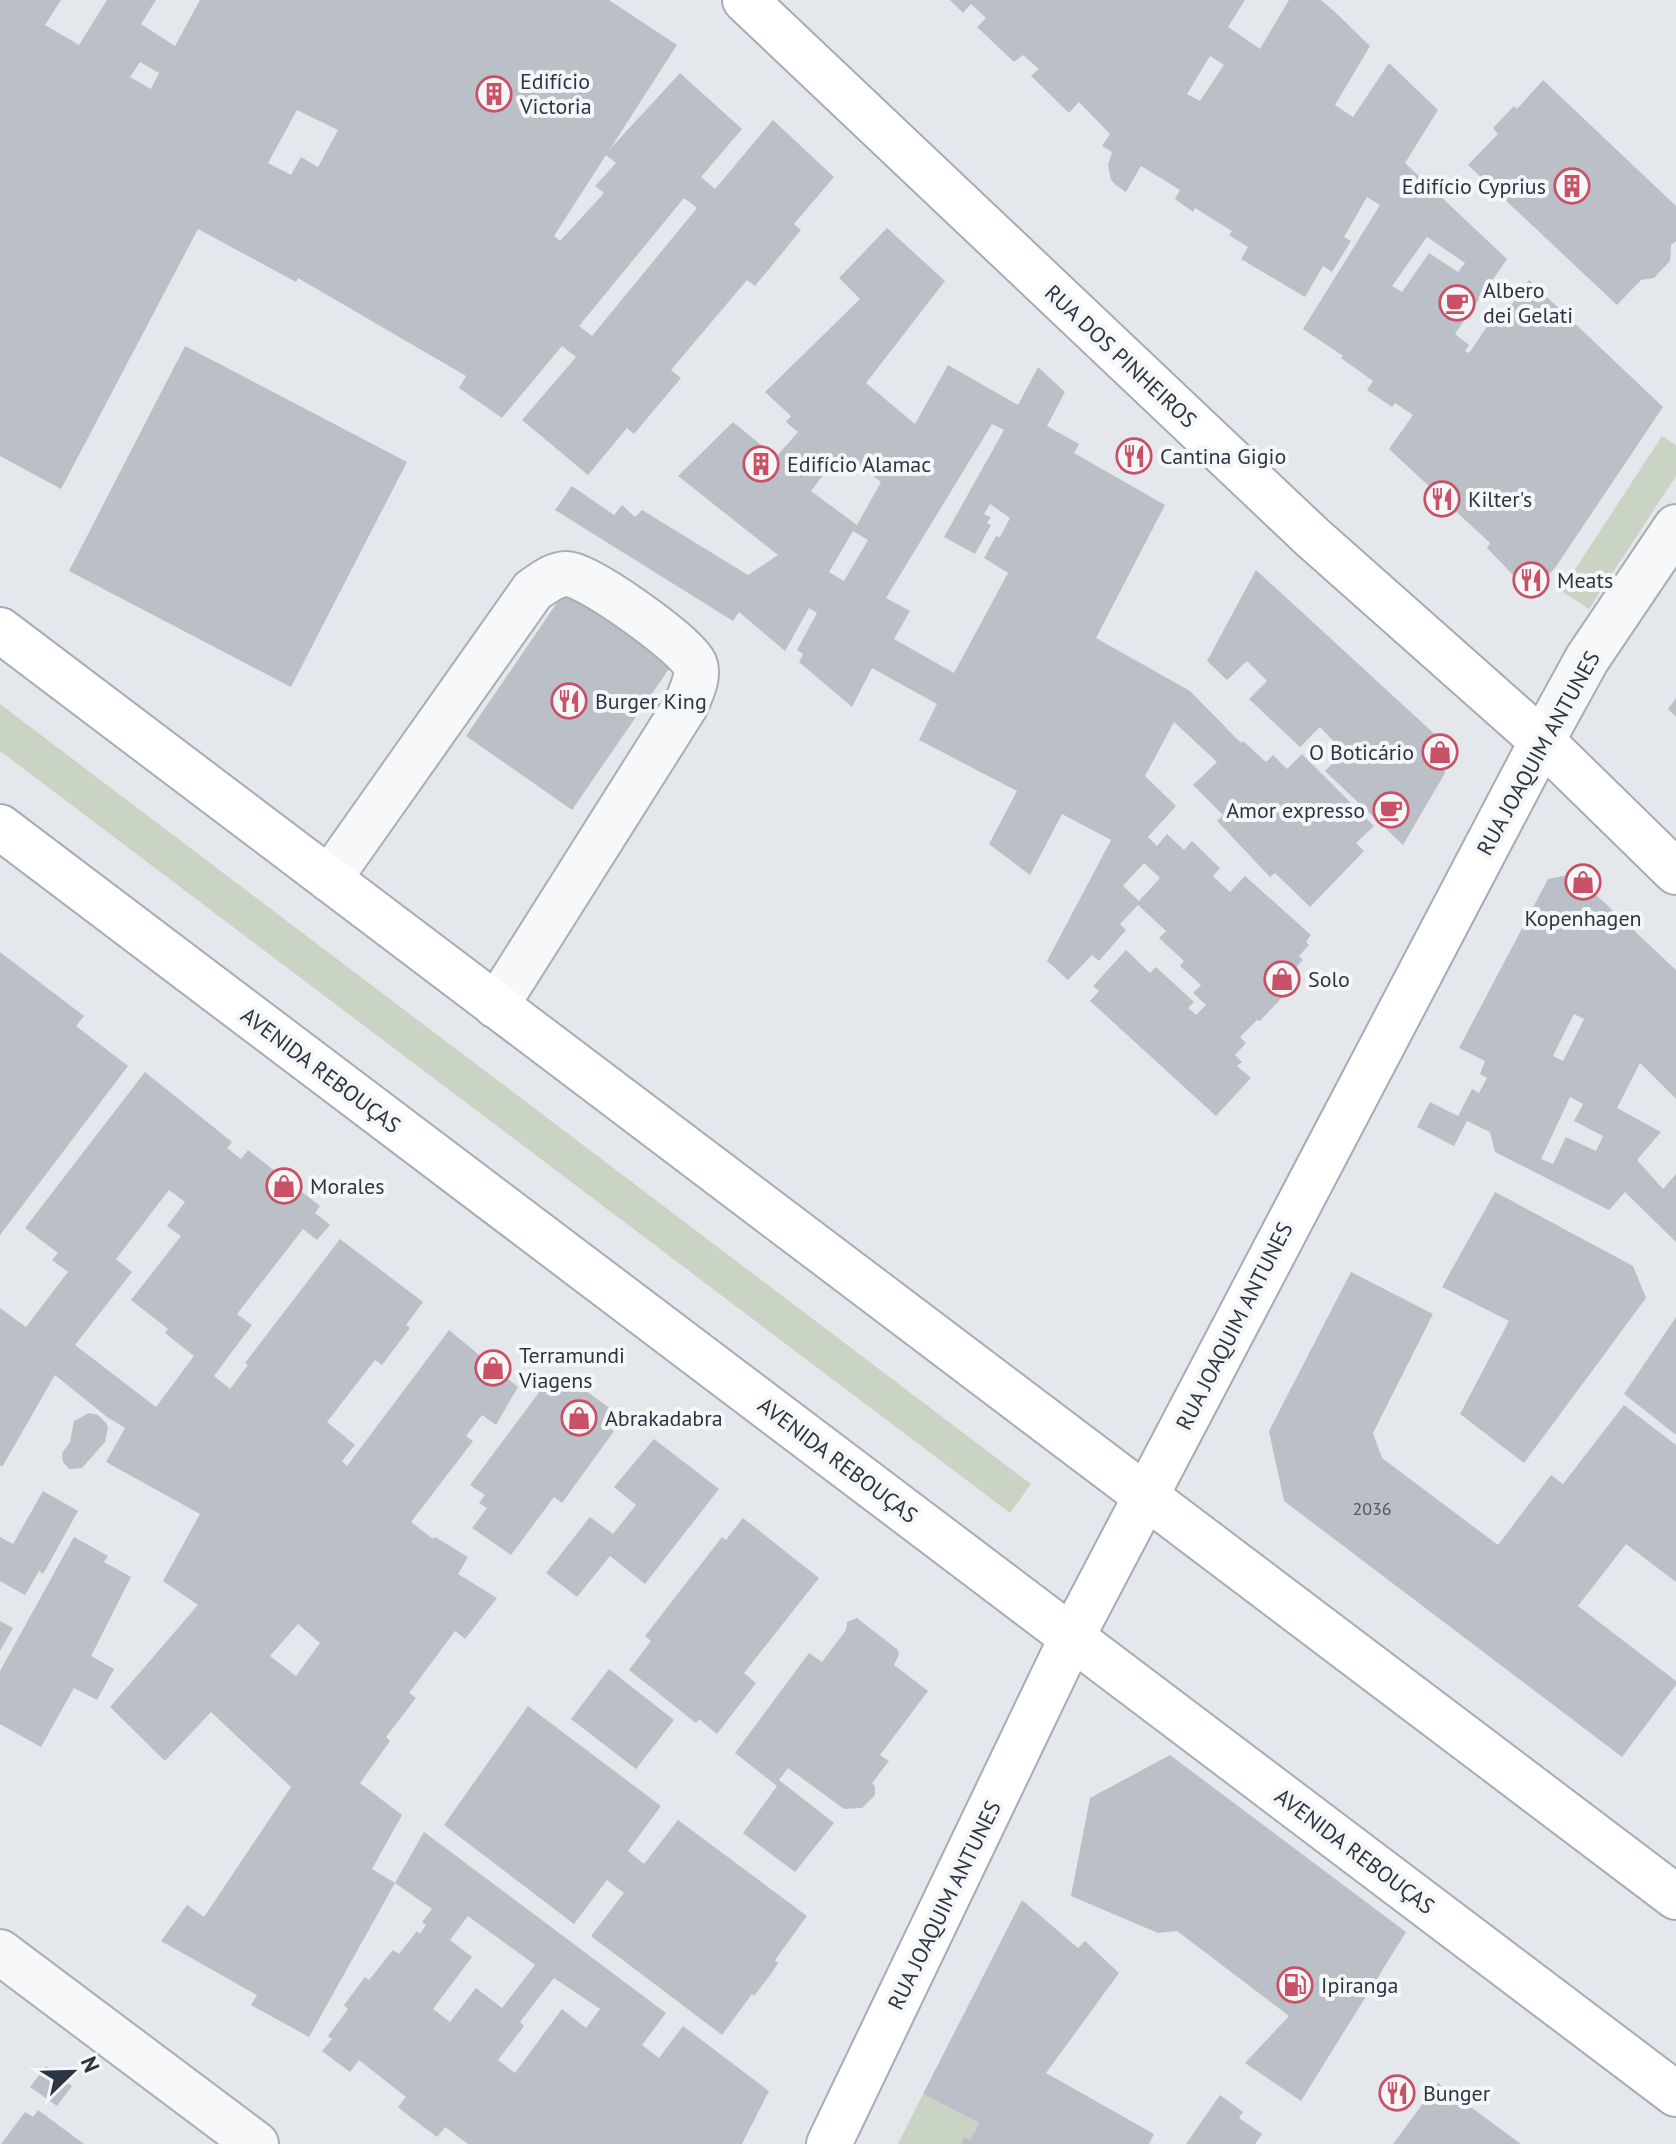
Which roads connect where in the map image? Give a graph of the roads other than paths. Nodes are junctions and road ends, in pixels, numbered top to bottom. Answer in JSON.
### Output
{"nodes":[{"id":1,"x":745,"y":0,"type":"edge"},
{"id":2,"x":1676,"y":527,"type":"edge"},
{"id":3,"x":0,"y":630,"type":"edge"},
{"id":4,"x":1542,"y":741,"type":"junction"},
{"id":5,"x":0,"y":827,"type":"edge"},
{"id":6,"x":1676,"y":872,"type":"edge"},
{"id":7,"x":329,"y":879,"type":"junction"},
{"id":8,"x":496,"y":1006,"type":"junction"},
{"id":9,"x":1146,"y":1496,"type":"junction"},
{"id":10,"x":1072,"y":1637,"type":"junction"},
{"id":11,"x":1676,"y":1897,"type":"edge"},
{"id":12,"x":0,"y":1952,"type":"edge"},
{"id":13,"x":1676,"y":2094,"type":"edge"},
{"id":14,"x":256,"y":2144,"type":"edge"},
{"id":15,"x":829,"y":2144,"type":"edge"}],
"edges":[{"from":1,"to":4,"type":"main road","name":"RUA DOS PINHEIROS"},
{"from":2,"to":4,"type":"street","name":"RUA JOAQUIM ANTUNES"},
{"from":3,"to":7,"type":"main road"},
{"from":4,"to":6,"type":"main road","name":"RUA DOS PINHEIROS"},
{"from":4,"to":9,"type":"main road","name":"RUA JOAQUIM ANTUNES"},
{"from":5,"to":10,"type":"main road","name":"AVENIDA REBOUÇAS"},
{"from":7,"to":8,"type":"main road"},
{"from":7,"to":8,"type":"street"},
{"from":8,"to":9,"type":"main road"},
{"from":9,"to":10,"type":"main road","name":"RUA JOAQUIM ANTUNES"},
{"from":9,"to":11,"type":"main road"},
{"from":10,"to":13,"type":"main road","name":"AVENIDA REBOUÇAS"},
{"from":10,"to":15,"type":"main road","name":"RUA JOAQUIM ANTUNES"},
{"from":12,"to":14,"type":"street"}]}
